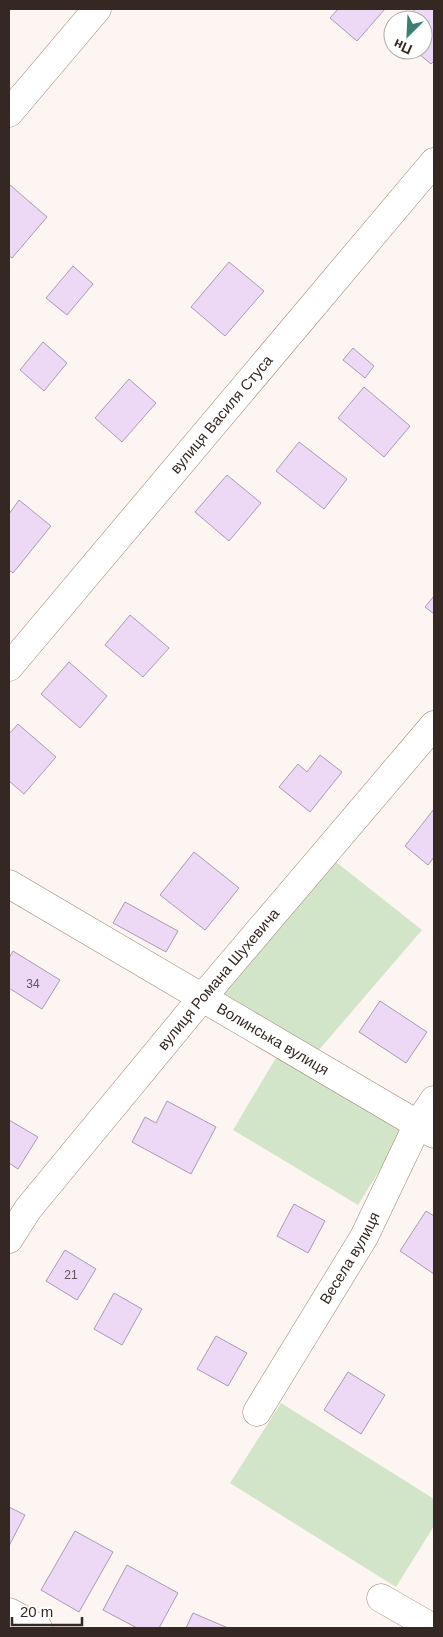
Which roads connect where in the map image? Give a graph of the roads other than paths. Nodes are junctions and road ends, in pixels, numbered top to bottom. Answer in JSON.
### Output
{"nodes":[{"id":1,"x":97,"y":9,"type":"edge"},
{"id":2,"x":9,"y":113,"type":"edge"},
{"id":3,"x":434,"y":162,"type":"edge"},
{"id":4,"x":9,"y":667,"type":"edge"},
{"id":5,"x":434,"y":724,"type":"edge"},
{"id":6,"x":9,"y":884,"type":"edge"},
{"id":7,"x":202,"y":998,"type":"junction"},
{"id":8,"x":434,"y":1100,"type":"edge"},
{"id":9,"x":426,"y":1129,"type":"edge"},
{"id":10,"x":9,"y":1239,"type":"edge"},
{"id":11,"x":257,"y":1412,"type":"dead end"},
{"id":12,"x":381,"y":1598,"type":"dead end"},
{"id":13,"x":9,"y":1612,"type":"edge"},
{"id":14,"x":38,"y":1628,"type":"edge"},
{"id":15,"x":433,"y":1628,"type":"edge"}],
"edges":[{"from":1,"to":2,"type":"street"},
{"from":3,"to":4,"type":"street","name":"вулиця Василя Стуса"},
{"from":5,"to":7,"type":"street","name":"вулиця Романа Шухевича"},
{"from":6,"to":7,"type":"street","name":"Волинська вулиця"},
{"from":7,"to":9,"type":"street","name":"Волинська вулиця"},
{"from":7,"to":10,"type":"street","name":"вулиця Романа Шухевича"},
{"from":8,"to":9,"type":"street","name":"Весела вулиця"},
{"from":9,"to":11,"type":"street","name":"Весела вулиця"},
{"from":12,"to":15,"type":"street"},
{"from":13,"to":14,"type":"street"}]}
